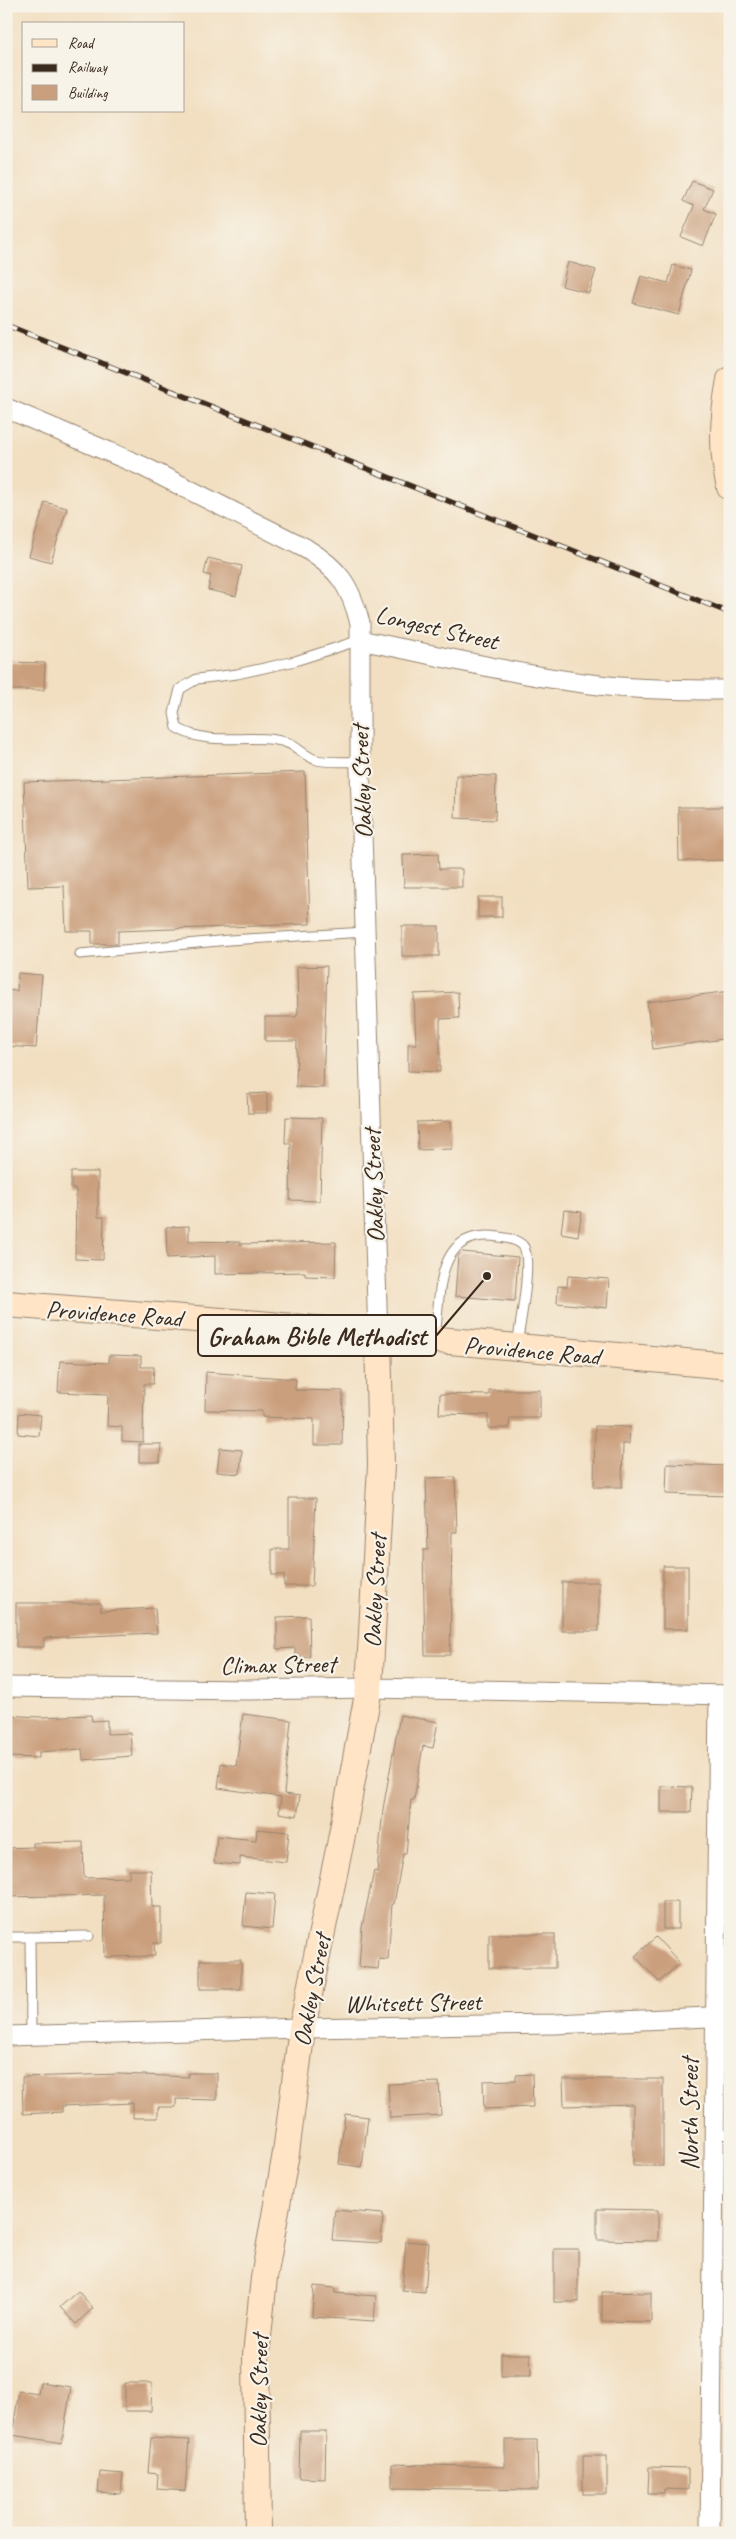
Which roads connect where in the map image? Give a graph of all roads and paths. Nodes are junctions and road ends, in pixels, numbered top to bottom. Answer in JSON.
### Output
{"nodes":[{"id":1,"x":730,"y":380,"type":"edge"},
{"id":2,"x":6,"y":408,"type":"edge"},
{"id":3,"x":730,"y":487,"type":"edge"},
{"id":4,"x":360,"y":640,"type":"junction"},
{"id":5,"x":730,"y":690,"type":"edge"},
{"id":6,"x":360,"y":762,"type":"junction"},
{"id":7,"x":366,"y":932,"type":"junction"},
{"id":8,"x":80,"y":954,"type":"dead end"},
{"id":9,"x":6,"y":1304,"type":"edge"},
{"id":10,"x":378,"y":1336,"type":"junction"},
{"id":11,"x":435,"y":1341,"type":"junction"},
{"id":12,"x":517,"y":1348,"type":"junction"},
{"id":13,"x":730,"y":1366,"type":"edge"},
{"id":14,"x":6,"y":1687,"type":"edge"},
{"id":15,"x":369,"y":1688,"type":"junction"},
{"id":16,"x":724,"y":1695,"type":"edge"},
{"id":17,"x":89,"y":1936,"type":"dead end"},
{"id":18,"x":6,"y":1937,"type":"edge"},
{"id":19,"x":30,"y":1937,"type":"junction"},
{"id":20,"x":722,"y":2016,"type":"edge"},
{"id":21,"x":302,"y":2028,"type":"junction"},
{"id":22,"x":31,"y":2035,"type":"junction"},
{"id":23,"x":6,"y":2036,"type":"edge"},
{"id":24,"x":722,"y":2134,"type":"edge"},
{"id":25,"x":258,"y":2533,"type":"edge"},
{"id":26,"x":710,"y":2533,"type":"edge"}],
"edges":[{"from":1,"to":3,"type":"street"},
{"from":2,"to":4,"type":"street","name":"Longest Street"},
{"from":4,"to":5,"type":"street","name":"Longest Street"},
{"from":4,"to":6,"type":"street","name":"Oakley Street"},
{"from":4,"to":6,"type":"lane"},
{"from":6,"to":7,"type":"street","name":"Oakley Street"},
{"from":7,"to":8,"type":"lane"},
{"from":7,"to":10,"type":"street","name":"Oakley Street"},
{"from":9,"to":10,"type":"street","name":"Providence Road"},
{"from":10,"to":11,"type":"street","name":"Providence Road"},
{"from":10,"to":15,"type":"street","name":"Oakley Street"},
{"from":11,"to":12,"type":"street","name":"Providence Road"},
{"from":11,"to":12,"type":"lane"},
{"from":12,"to":13,"type":"street","name":"Providence Road"},
{"from":14,"to":15,"type":"street","name":"Climax Street"},
{"from":15,"to":16,"type":"street","name":"Climax Street"},
{"from":15,"to":21,"type":"street","name":"Oakley Street"},
{"from":16,"to":20,"type":"street","name":"North Street"},
{"from":17,"to":19,"type":"lane"},
{"from":18,"to":19,"type":"lane"},
{"from":19,"to":22,"type":"lane"},
{"from":20,"to":21,"type":"street","name":"Whitsett Street"},
{"from":20,"to":24,"type":"street","name":"North Street"},
{"from":21,"to":22,"type":"street","name":"Whitsett Street"},
{"from":21,"to":25,"type":"street","name":"Oakley Street"},
{"from":22,"to":23,"type":"street","name":"Whitsett Street"},
{"from":24,"to":26,"type":"street","name":"North Street"}]}
